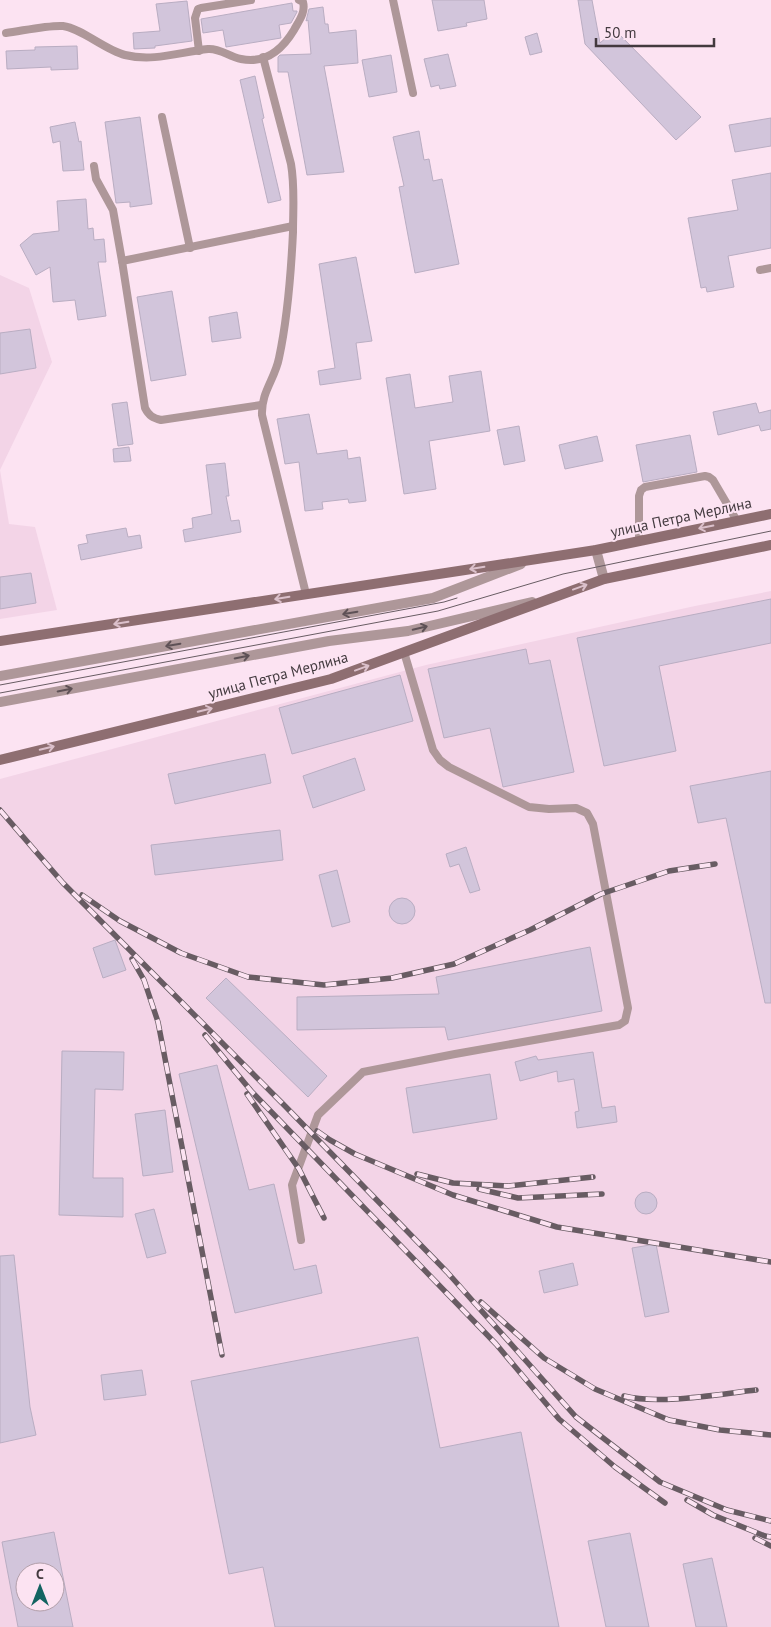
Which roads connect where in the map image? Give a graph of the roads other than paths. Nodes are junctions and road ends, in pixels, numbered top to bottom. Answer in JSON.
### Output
{"nodes":[{"id":1,"x":251,"y":0,"type":"edge"},
{"id":2,"x":299,"y":0,"type":"edge"},
{"id":3,"x":392,"y":0,"type":"edge"},
{"id":4,"x":6,"y":33,"type":"dead end"},
{"id":5,"x":199,"y":51,"type":"junction"},
{"id":6,"x":263,"y":57,"type":"junction"},
{"id":7,"x":413,"y":93,"type":"dead end"},
{"id":8,"x":162,"y":117,"type":"dead end"},
{"id":9,"x":94,"y":166,"type":"dead end"},
{"id":10,"x":293,"y":226,"type":"junction"},
{"id":11,"x":190,"y":248,"type":"junction"},
{"id":12,"x":122,"y":261,"type":"junction"},
{"id":13,"x":771,"y":268,"type":"edge"},
{"id":14,"x":760,"y":270,"type":"dead end"},
{"id":15,"x":262,"y":405,"type":"junction"},
{"id":16,"x":771,"y":514,"type":"edge"},
{"id":17,"x":737,"y":521,"type":"junction"},
{"id":18,"x":639,"y":541,"type":"junction"},
{"id":19,"x":771,"y":544,"type":"edge"},
{"id":20,"x":596,"y":550,"type":"junction"},
{"id":21,"x":532,"y":559,"type":"junction"},
{"id":22,"x":604,"y":579,"type":"junction"},
{"id":23,"x":306,"y":594,"type":"junction"},
{"id":24,"x":557,"y":596,"type":"junction"},
{"id":25,"x":0,"y":641,"type":"edge"},
{"id":26,"x":404,"y":652,"type":"junction"},
{"id":27,"x":0,"y":676,"type":"edge"},
{"id":28,"x":0,"y":702,"type":"edge"},
{"id":29,"x":0,"y":760,"type":"edge"},
{"id":30,"x":301,"y":1240,"type":"dead end"}],
"edges":[{"from":1,"to":5,"type":"lane"},
{"from":2,"to":6,"type":"lane"},
{"from":3,"to":7,"type":"lane"},
{"from":4,"to":5,"type":"lane"},
{"from":5,"to":6,"type":"lane"},
{"from":6,"to":10,"type":"lane"},
{"from":8,"to":11,"type":"lane"},
{"from":9,"to":12,"type":"lane"},
{"from":10,"to":11,"type":"lane"},
{"from":10,"to":15,"type":"lane"},
{"from":11,"to":12,"type":"lane"},
{"from":12,"to":15,"type":"lane"},
{"from":13,"to":14,"type":"lane"},
{"from":15,"to":23,"type":"lane"},
{"from":16,"to":17,"type":"main road","name":"улица Петра Мерлина"},
{"from":17,"to":18,"type":"main road","name":"улица Петра Мерлина","one_way":true},
{"from":17,"to":18,"type":"lane"},
{"from":18,"to":20,"type":"main road","name":"улица Петра Мерлина"},
{"from":19,"to":22,"type":"main road","name":"улица Петра Мерлина"},
{"from":20,"to":21,"type":"main road","name":"улица Петра Мерлина"},
{"from":20,"to":22,"type":"street","name":"улица Петра Мерлина"},
{"from":21,"to":23,"type":"main road","name":"улица Петра Мерлина","one_way":true},
{"from":21,"to":27,"type":"street","name":"улица Петра Мерлина","one_way":true},
{"from":24,"to":22,"type":"main road","name":"улица Петра Мерлина","one_way":true},
{"from":23,"to":25,"type":"main road","name":"улица Петра Мерлина","one_way":true},
{"from":24,"to":26,"type":"main road","name":"улица Петра Мерлина"},
{"from":28,"to":24,"type":"street","name":"улица Петра Мерлина","one_way":true},
{"from":29,"to":26,"type":"main road","name":"улица Петра Мерлина","one_way":true},
{"from":26,"to":30,"type":"lane"}]}
